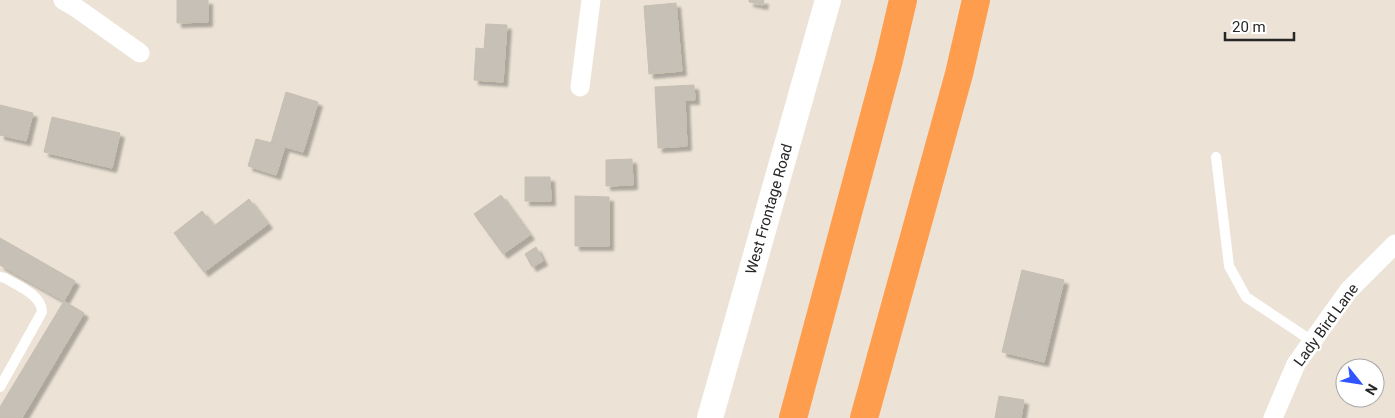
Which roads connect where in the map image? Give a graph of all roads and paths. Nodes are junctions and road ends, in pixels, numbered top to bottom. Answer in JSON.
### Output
{"nodes":[{"id":1,"x":591,"y":0,"type":"edge"},
{"id":2,"x":828,"y":0,"type":"edge"},
{"id":3,"x":903,"y":0,"type":"edge"},
{"id":4,"x":976,"y":0,"type":"edge"},
{"id":5,"x":72,"y":2,"type":"edge"},
{"id":6,"x":140,"y":54,"type":"dead end"},
{"id":7,"x":580,"y":86,"type":"dead end"},
{"id":8,"x":1216,"y":157,"type":"dead end"},
{"id":9,"x":914,"y":242,"type":"junction"},
{"id":10,"x":1395,"y":244,"type":"edge"},
{"id":11,"x":0,"y":277,"type":"edge"},
{"id":12,"x":1312,"y":341,"type":"junction"},
{"id":13,"x":0,"y":387,"type":"edge"},
{"id":14,"x":710,"y":418,"type":"edge"},
{"id":15,"x":793,"y":418,"type":"edge"},
{"id":16,"x":864,"y":418,"type":"edge"},
{"id":17,"x":877,"y":418,"type":"edge"},
{"id":18,"x":1273,"y":418,"type":"edge"}],
"edges":[{"from":1,"to":7,"type":"street"},
{"from":2,"to":14,"type":"street","name":"West Frontage Road"},
{"from":3,"to":15,"type":"highway"},
{"from":4,"to":9,"type":"highway"},
{"from":5,"to":6,"type":"street"},
{"from":8,"to":12,"type":"lane"},
{"from":9,"to":16,"type":"highway"},
{"from":9,"to":17,"type":"highway"},
{"from":10,"to":12,"type":"street","name":"Lady Bird Lane"},
{"from":11,"to":13,"type":"lane"},
{"from":12,"to":18,"type":"street","name":"Lady Bird Lane"}]}
